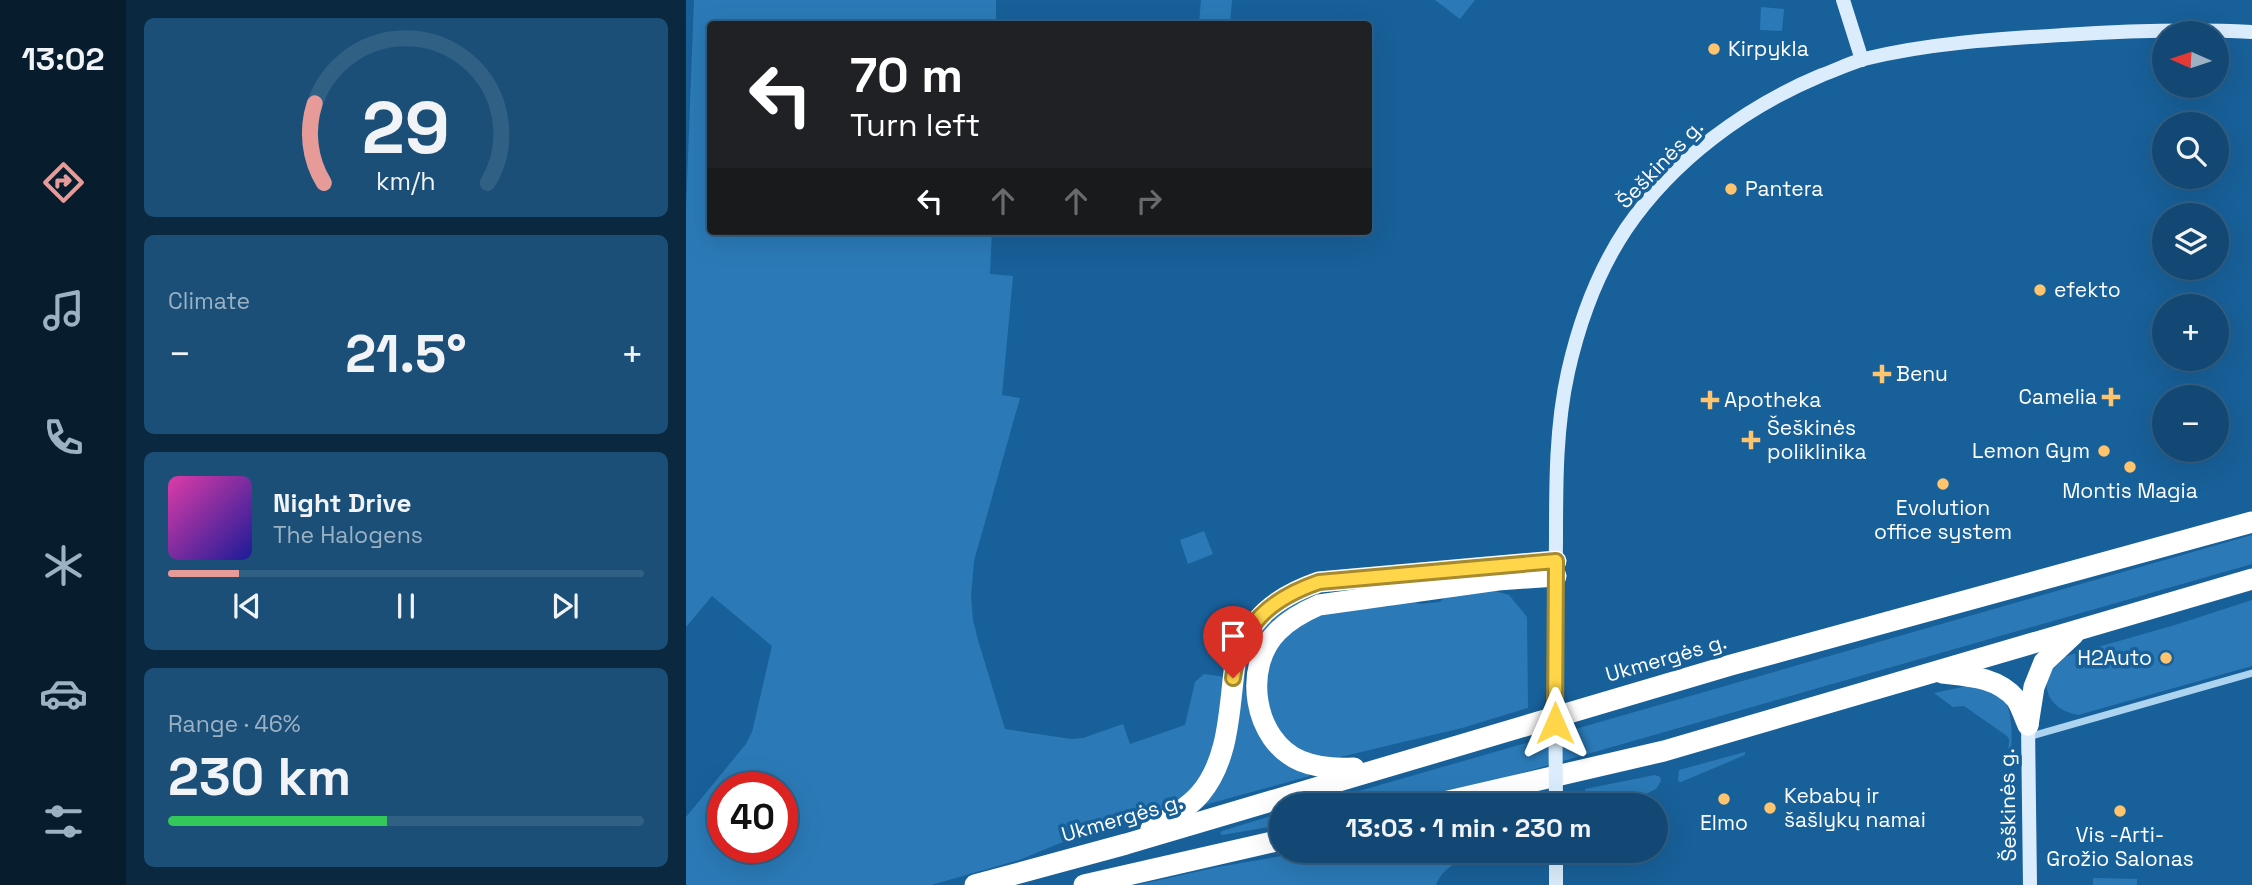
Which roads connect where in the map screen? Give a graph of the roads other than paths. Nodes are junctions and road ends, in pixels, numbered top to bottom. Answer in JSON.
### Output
{"nodes":[{"id":1,"x":1843,"y":0,"type":"edge"},
{"id":2,"x":2252,"y":32,"type":"edge"},
{"id":3,"x":1862,"y":60,"type":"junction"},
{"id":4,"x":2252,"y":522,"type":"edge"},
{"id":5,"x":1556,"y":569,"type":"junction"},
{"id":6,"x":2252,"y":579,"type":"edge"},
{"id":7,"x":2079,"y":631,"type":"junction"},
{"id":8,"x":1933,"y":672,"type":"junction"},
{"id":9,"x":2252,"y":673,"type":"edge"},
{"id":10,"x":2028,"y":731,"type":"junction"},
{"id":11,"x":1382,"y":767,"type":"junction"},
{"id":12,"x":1483,"y":793,"type":"edge"},
{"id":13,"x":1556,"y":793,"type":"edge"},
{"id":14,"x":1269,"y":843,"type":"edge"},
{"id":15,"x":1126,"y":844,"type":"junction"},
{"id":16,"x":1556,"y":863,"type":"edge"},
{"id":17,"x":975,"y":885,"type":"edge"},
{"id":18,"x":1084,"y":885,"type":"edge"},
{"id":19,"x":1556,"y":885,"type":"edge"},
{"id":20,"x":2030,"y":885,"type":"edge"}],
"edges":[{"from":1,"to":3,"type":"street"},
{"from":2,"to":3,"type":"street","name":"Šeškinės g."},
{"from":3,"to":5,"type":"street","name":"Šeškinės g."},
{"from":4,"to":11,"type":"highway","name":"Ukmergės g."},
{"from":5,"to":11,"type":"highway"},
{"from":5,"to":13,"type":"street","name":"Šeškinės g.","bridge":true},
{"from":5,"to":15,"type":"highway"},
{"from":6,"to":7,"type":"highway"},
{"from":7,"to":8,"type":"highway"},
{"from":7,"to":10,"type":"highway"},
{"from":8,"to":10,"type":"highway"},
{"from":8,"to":12,"type":"highway"},
{"from":9,"to":10,"type":"street"},
{"from":10,"to":20,"type":"street","name":"Šeškinės g."},
{"from":11,"to":15,"type":"highway","name":"Ukmergės g."},
{"from":14,"to":18,"type":"highway"},
{"from":15,"to":17,"type":"highway","name":"Ukmergės g."},
{"from":16,"to":19,"type":"street"}]}
